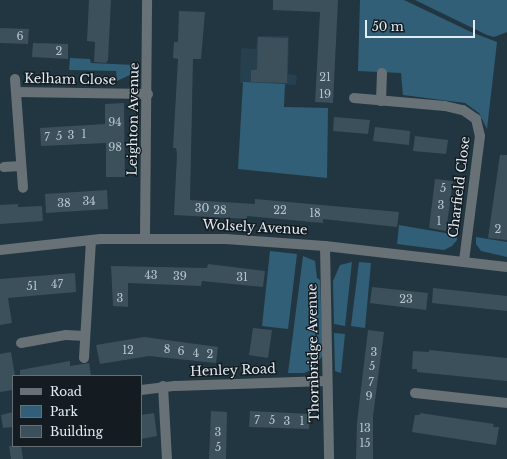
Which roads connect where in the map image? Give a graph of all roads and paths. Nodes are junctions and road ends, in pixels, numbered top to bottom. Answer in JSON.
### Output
{"nodes":[{"id":1,"x":147,"y":0,"type":"edge"},
{"id":2,"x":382,"y":73,"type":"dead end"},
{"id":3,"x":15,"y":78,"type":"dead end"},
{"id":4,"x":17,"y":92,"type":"junction"},
{"id":5,"x":148,"y":94,"type":"junction"},
{"id":6,"x":354,"y":98,"type":"dead end"},
{"id":7,"x":381,"y":101,"type":"junction"},
{"id":8,"x":21,"y":166,"type":"junction"},
{"id":9,"x":4,"y":167,"type":"dead end"},
{"id":10,"x":23,"y":188,"type":"dead end"},
{"id":11,"x":145,"y":237,"type":"junction"},
{"id":12,"x":91,"y":240,"type":"junction"},
{"id":13,"x":325,"y":246,"type":"junction"},
{"id":14,"x":0,"y":250,"type":"edge"},
{"id":15,"x":464,"y":261,"type":"junction"},
{"id":16,"x":507,"y":267,"type":"edge"},
{"id":17,"x":85,"y":336,"type":"junction"},
{"id":18,"x":21,"y":343,"type":"dead end"},
{"id":19,"x":84,"y":358,"type":"dead end"},
{"id":20,"x":327,"y":381,"type":"junction"},
{"id":21,"x":164,"y":386,"type":"junction"},
{"id":22,"x":142,"y":390,"type":"edge"},
{"id":23,"x":415,"y":393,"type":"dead end"},
{"id":24,"x":507,"y":403,"type":"edge"},
{"id":25,"x":167,"y":459,"type":"edge"},
{"id":26,"x":329,"y":459,"type":"edge"}],
"edges":[{"from":1,"to":5,"type":"street","name":"Leighton Avenue"},
{"from":2,"to":7,"type":"street"},
{"from":3,"to":4,"type":"street","name":"Kelham Close"},
{"from":4,"to":5,"type":"street","name":"Kelham Close"},
{"from":4,"to":8,"type":"street","name":"Kelham Close"},
{"from":5,"to":11,"type":"street","name":"Leighton Avenue"},
{"from":6,"to":7,"type":"street","name":"Charfield Close"},
{"from":7,"to":15,"type":"street","name":"Charfield Close"},
{"from":8,"to":9,"type":"street"},
{"from":8,"to":10,"type":"street","name":"Kelham Close"},
{"from":11,"to":12,"type":"street","name":"Wolsely Avenue"},
{"from":11,"to":13,"type":"street","name":"Wolsely Avenue"},
{"from":12,"to":14,"type":"street","name":"Wolsely Avenue"},
{"from":12,"to":17,"type":"street"},
{"from":13,"to":15,"type":"street","name":"Wolsely Avenue"},
{"from":13,"to":20,"type":"street","name":"Thornbridge Avenue"},
{"from":15,"to":16,"type":"street","name":"Wolsely Avenue"},
{"from":17,"to":18,"type":"street"},
{"from":17,"to":19,"type":"street"},
{"from":20,"to":21,"type":"street","name":"Henley Road"},
{"from":20,"to":26,"type":"street","name":"Thornbridge Avenue"},
{"from":21,"to":22,"type":"street","name":"Henley Road"},
{"from":21,"to":25,"type":"street"},
{"from":23,"to":24,"type":"street"}]}
